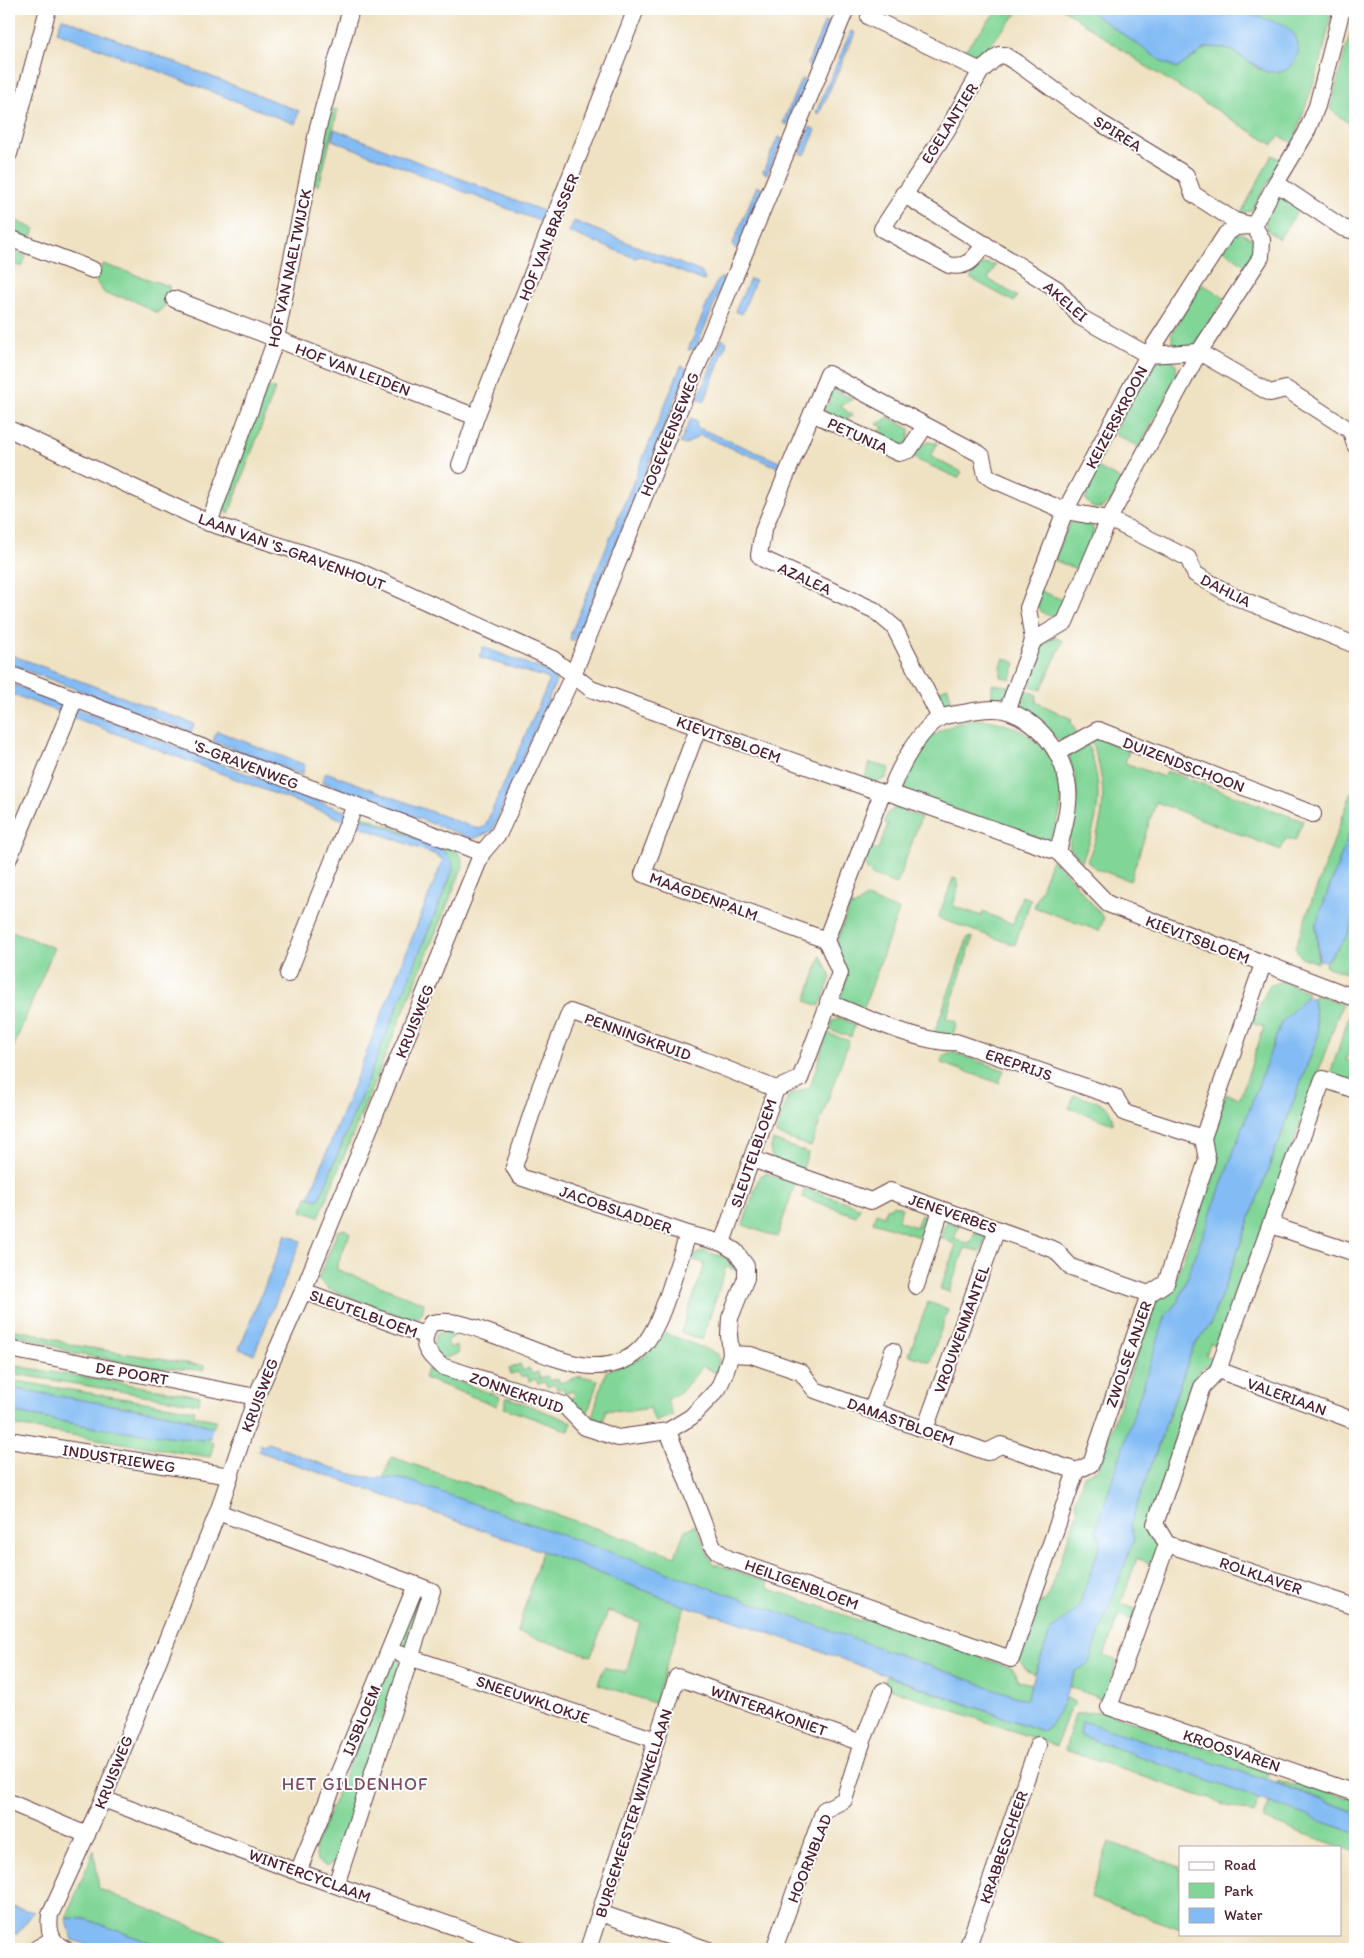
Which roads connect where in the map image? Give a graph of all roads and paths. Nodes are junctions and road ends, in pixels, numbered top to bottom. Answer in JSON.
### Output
{"nodes":[{"id":1,"x":48,"y":9,"type":"edge"},
{"id":2,"x":351,"y":9,"type":"edge"},
{"id":3,"x":636,"y":9,"type":"edge"},
{"id":4,"x":846,"y":9,"type":"edge"},
{"id":5,"x":1342,"y":9,"type":"edge"},
{"id":6,"x":869,"y":17,"type":"dead end"},
{"id":7,"x":981,"y":72,"type":"junction"},
{"id":8,"x":9,"y":154,"type":"edge"},
{"id":9,"x":1276,"y":183,"type":"junction"},
{"id":10,"x":904,"y":194,"type":"junction"},
{"id":11,"x":1254,"y":226,"type":"junction"},
{"id":12,"x":1355,"y":231,"type":"edge"},
{"id":13,"x":9,"y":238,"type":"edge"},
{"id":14,"x":985,"y":244,"type":"junction"},
{"id":15,"x":93,"y":270,"type":"dead end"},
{"id":16,"x":174,"y":300,"type":"dead end"},
{"id":17,"x":276,"y":339,"type":"junction"},
{"id":18,"x":1199,"y":352,"type":"junction"},
{"id":19,"x":1148,"y":355,"type":"junction"},
{"id":20,"x":812,"y":413,"type":"junction"},
{"id":21,"x":476,"y":417,"type":"junction"},
{"id":22,"x":925,"y":426,"type":"junction"},
{"id":23,"x":9,"y":429,"type":"edge"},
{"id":24,"x":1355,"y":446,"type":"edge"},
{"id":25,"x":460,"y":465,"type":"dead end"},
{"id":26,"x":1065,"y":511,"type":"junction"},
{"id":27,"x":1109,"y":519,"type":"junction"},
{"id":28,"x":209,"y":523,"type":"junction"},
{"id":29,"x":1034,"y":640,"type":"junction"},
{"id":30,"x":1355,"y":645,"type":"edge"},
{"id":31,"x":9,"y":674,"type":"edge"},
{"id":32,"x":573,"y":675,"type":"junction"},
{"id":33,"x":74,"y":702,"type":"junction"},
{"id":34,"x":1007,"y":710,"type":"junction"},
{"id":35,"x":940,"y":718,"type":"junction"},
{"id":36,"x":698,"y":728,"type":"junction"},
{"id":37,"x":1058,"y":752,"type":"junction"},
{"id":38,"x":886,"y":793,"type":"junction"},
{"id":39,"x":354,"y":805,"type":"junction"},
{"id":40,"x":1313,"y":814,"type":"dead end"},
{"id":41,"x":1058,"y":852,"type":"junction"},
{"id":42,"x":482,"y":853,"type":"junction"},
{"id":43,"x":9,"y":858,"type":"edge"},
{"id":44,"x":826,"y":940,"type":"junction"},
{"id":45,"x":1263,"y":964,"type":"junction"},
{"id":46,"x":288,"y":974,"type":"dead end"},
{"id":47,"x":1355,"y":998,"type":"edge"},
{"id":48,"x":828,"y":1002,"type":"junction"},
{"id":49,"x":776,"y":1089,"type":"junction"},
{"id":50,"x":1355,"y":1090,"type":"edge"},
{"id":51,"x":1203,"y":1138,"type":"junction"},
{"id":52,"x":752,"y":1160,"type":"junction"},
{"id":53,"x":514,"y":1167,"type":"joint"},
{"id":54,"x":941,"y":1210,"type":"junction"},
{"id":55,"x":1271,"y":1225,"type":"junction"},
{"id":56,"x":997,"y":1229,"type":"junction"},
{"id":57,"x":688,"y":1234,"type":"junction"},
{"id":58,"x":722,"y":1243,"type":"junction"},
{"id":59,"x":1355,"y":1253,"type":"edge"},
{"id":60,"x":916,"y":1286,"type":"dead end"},
{"id":61,"x":303,"y":1291,"type":"junction"},
{"id":62,"x":1149,"y":1294,"type":"junction"},
{"id":63,"x":424,"y":1335,"type":"junction"},
{"id":64,"x":9,"y":1349,"type":"edge"},
{"id":65,"x":893,"y":1351,"type":"dead end"},
{"id":66,"x":731,"y":1354,"type":"junction"},
{"id":67,"x":1218,"y":1370,"type":"junction"},
{"id":68,"x":256,"y":1397,"type":"junction"},
{"id":69,"x":872,"y":1410,"type":"junction"},
{"id":70,"x":1355,"y":1421,"type":"edge"},
{"id":71,"x":924,"y":1429,"type":"junction"},
{"id":72,"x":668,"y":1431,"type":"junction"},
{"id":73,"x":9,"y":1440,"type":"edge"},
{"id":74,"x":1076,"y":1471,"type":"junction"},
{"id":75,"x":230,"y":1476,"type":"junction"},
{"id":76,"x":218,"y":1512,"type":"junction"},
{"id":77,"x":1166,"y":1544,"type":"junction"},
{"id":78,"x":416,"y":1585,"type":"junction"},
{"id":79,"x":1355,"y":1607,"type":"edge"},
{"id":80,"x":390,"y":1651,"type":"junction"},
{"id":81,"x":410,"y":1658,"type":"junction"},
{"id":82,"x":677,"y":1677,"type":"joint"},
{"id":83,"x":883,"y":1690,"type":"dead end"},
{"id":84,"x":656,"y":1740,"type":"junction"},
{"id":85,"x":862,"y":1743,"type":"junction"},
{"id":86,"x":1038,"y":1745,"type":"dead end"},
{"id":87,"x":1355,"y":1793,"type":"edge"},
{"id":88,"x":103,"y":1798,"type":"junction"},
{"id":89,"x":9,"y":1802,"type":"edge"},
{"id":90,"x":87,"y":1835,"type":"junction"},
{"id":91,"x":298,"y":1872,"type":"junction"},
{"id":92,"x":336,"y":1885,"type":"junction"},
{"id":93,"x":600,"y":1913,"type":"junction"},
{"id":94,"x":59,"y":1944,"type":"edge"},
{"id":95,"x":36,"y":1949,"type":"edge"},
{"id":96,"x":518,"y":1949,"type":"edge"},
{"id":97,"x":588,"y":1949,"type":"edge"},
{"id":98,"x":706,"y":1949,"type":"edge"},
{"id":99,"x":774,"y":1949,"type":"edge"},
{"id":100,"x":967,"y":1949,"type":"edge"}],
"edges":[{"from":1,"to":8,"type":"street"},
{"from":2,"to":17,"type":"street","name":"HOF VAN NAELTWIJCK"},
{"from":3,"to":21,"type":"street","name":"HOF VAN BRASSER"},
{"from":4,"to":32,"type":"street","name":"HOGEVEENSEWEG"},
{"from":5,"to":9,"type":"street"},
{"from":6,"to":7,"type":"street","name":"EGELANTIER"},
{"from":7,"to":10,"type":"street","name":"EGELANTIER"},
{"from":7,"to":11,"type":"street","name":"SPIREA"},
{"from":9,"to":11,"type":"street"},
{"from":9,"to":12,"type":"street"},
{"from":10,"to":14,"type":"street","name":"AKELEI"},
{"from":10,"to":14,"type":"street","name":"EGELANTIER"},
{"from":11,"to":18,"type":"street"},
{"from":11,"to":19,"type":"street","name":"KEIZERSKROON"},
{"from":13,"to":15,"type":"street"},
{"from":14,"to":19,"type":"street","name":"AKELEI"},
{"from":16,"to":17,"type":"street","name":"HOF VAN LEIDEN"},
{"from":17,"to":21,"type":"street","name":"HOF VAN LEIDEN"},
{"from":17,"to":28,"type":"street","name":"HOF VAN NAELTWIJCK"},
{"from":18,"to":19,"type":"street"},
{"from":18,"to":24,"type":"street"},
{"from":18,"to":27,"type":"street"},
{"from":19,"to":26,"type":"street","name":"KEIZERSKROON"},
{"from":20,"to":22,"type":"street","name":"PETUNIA"},
{"from":20,"to":22,"type":"street","name":"PETUNIA"},
{"from":20,"to":35,"type":"street","name":"AZALEA"},
{"from":21,"to":25,"type":"street","name":"HOF VAN BRASSER"},
{"from":22,"to":26,"type":"street","name":"PETUNIA"},
{"from":23,"to":28,"type":"street","name":"LAAN VAN 'S-GRAVENHOUT"},
{"from":26,"to":27,"type":"street","name":"DAHLIA"},
{"from":26,"to":29,"type":"street","name":"KEIZERSKROON"},
{"from":27,"to":29,"type":"street"},
{"from":27,"to":30,"type":"street","name":"DAHLIA"},
{"from":28,"to":32,"type":"street","name":"LAAN VAN 'S-GRAVENHOUT"},
{"from":29,"to":34,"type":"street"},
{"from":31,"to":33,"type":"street","name":"'S-GRAVENWEG"},
{"from":32,"to":36,"type":"street","name":"KIEVITSBLOEM"},
{"from":32,"to":42,"type":"street","name":"HOGEVEENSEWEG"},
{"from":33,"to":39,"type":"street","name":"'S-GRAVENWEG"},
{"from":33,"to":43,"type":"street"},
{"from":34,"to":35,"type":"street"},
{"from":34,"to":37,"type":"street"},
{"from":35,"to":38,"type":"street"},
{"from":36,"to":38,"type":"street","name":"KIEVITSBLOEM"},
{"from":36,"to":44,"type":"street","name":"MAAGDENPALM"},
{"from":37,"to":40,"type":"street","name":"DUIZENDSCHOON"},
{"from":37,"to":41,"type":"street"},
{"from":38,"to":41,"type":"street","name":"KIEVITSBLOEM"},
{"from":38,"to":44,"type":"street"},
{"from":39,"to":42,"type":"street","name":"'S-GRAVENWEG"},
{"from":39,"to":46,"type":"street"},
{"from":41,"to":45,"type":"street","name":"KIEVITSBLOEM"},
{"from":42,"to":61,"type":"street","name":"KRUISWEG"},
{"from":44,"to":48,"type":"street","name":"SLEUTELBLOEM"},
{"from":45,"to":47,"type":"street","name":"KIEVITSBLOEM"},
{"from":45,"to":51,"type":"street","name":"ZWOLSE ANJER"},
{"from":48,"to":49,"type":"street","name":"SLEUTELBLOEM"},
{"from":48,"to":51,"type":"street","name":"EREPRIJS"},
{"from":49,"to":52,"type":"street","name":"SLEUTELBLOEM"},
{"from":49,"to":53,"type":"street","name":"PENNINGKRUID"},
{"from":50,"to":55,"type":"street"},
{"from":51,"to":62,"type":"street","name":"ZWOLSE ANJER"},
{"from":52,"to":54,"type":"street","name":"JENEVERBES"},
{"from":52,"to":58,"type":"street","name":"SLEUTELBLOEM"},
{"from":53,"to":57,"type":"street","name":"JACOBSLADDER"},
{"from":54,"to":56,"type":"street","name":"JENEVERBES"},
{"from":54,"to":60,"type":"street"},
{"from":55,"to":59,"type":"street"},
{"from":55,"to":67,"type":"street"},
{"from":56,"to":62,"type":"street","name":"JENEVERBES"},
{"from":56,"to":71,"type":"street","name":"VROUWENMANTEL"},
{"from":57,"to":58,"type":"street","name":"JACOBSLADDER"},
{"from":57,"to":63,"type":"street","name":"SLEUTELBLOEM"},
{"from":58,"to":66,"type":"street"},
{"from":61,"to":63,"type":"street","name":"SLEUTELBLOEM"},
{"from":61,"to":68,"type":"street","name":"KRUISWEG"},
{"from":62,"to":74,"type":"street","name":"ZWOLSE ANJER"},
{"from":63,"to":72,"type":"street","name":"ZONNEKRUID"},
{"from":64,"to":68,"type":"street","name":"DE POORT"},
{"from":65,"to":69,"type":"street"},
{"from":66,"to":69,"type":"street","name":"DAMASTBLOEM"},
{"from":66,"to":72,"type":"street","name":"ZONNEKRUID"},
{"from":67,"to":70,"type":"street","name":"VALERIAAN"},
{"from":67,"to":77,"type":"street"},
{"from":68,"to":75,"type":"street","name":"KRUISWEG"},
{"from":69,"to":71,"type":"street","name":"DAMASTBLOEM"},
{"from":71,"to":74,"type":"street","name":"DAMASTBLOEM"},
{"from":72,"to":74,"type":"street","name":"HEILIGENBLOEM"},
{"from":73,"to":75,"type":"street","name":"INDUSTRIEWEG"},
{"from":75,"to":76,"type":"street","name":"KRUISWEG"},
{"from":76,"to":78,"type":"street","name":"IJSBLOEM"},
{"from":76,"to":88,"type":"street","name":"KRUISWEG"},
{"from":77,"to":79,"type":"street","name":"ROLKLAVER"},
{"from":77,"to":87,"type":"street","name":"KROOSVAREN"},
{"from":78,"to":80,"type":"street","name":"IJSBLOEM"},
{"from":78,"to":81,"type":"street","name":"IJSBLOEM"},
{"from":80,"to":81,"type":"street"},
{"from":80,"to":91,"type":"street","name":"IJSBLOEM"},
{"from":81,"to":84,"type":"street","name":"SNEEUWKLOKJE"},
{"from":81,"to":92,"type":"street","name":"IJSBLOEM"},
{"from":82,"to":84,"type":"street","name":"BURGEMEESTER WINKELLAAN"},
{"from":82,"to":85,"type":"street","name":"WINTERAKONIET"},
{"from":83,"to":85,"type":"street","name":"HOORNBLAD"},
{"from":84,"to":93,"type":"street","name":"BURGEMEESTER WINKELLAAN"},
{"from":85,"to":99,"type":"street","name":"HOORNBLAD"},
{"from":86,"to":100,"type":"street","name":"KRABBESCHEER"},
{"from":88,"to":90,"type":"street","name":"KRUISWEG"},
{"from":88,"to":91,"type":"street","name":"WINTERCYCLAAM"},
{"from":89,"to":90,"type":"street"},
{"from":90,"to":94,"type":"street","name":"KRUISWEG"},
{"from":91,"to":92,"type":"street","name":"WINTERCYCLAAM"},
{"from":92,"to":96,"type":"street","name":"WINTERCYCLAAM"},
{"from":93,"to":97,"type":"street","name":"BURGEMEESTER WINKELLAAN"},
{"from":93,"to":98,"type":"street"},
{"from":94,"to":95,"type":"street"}]}
